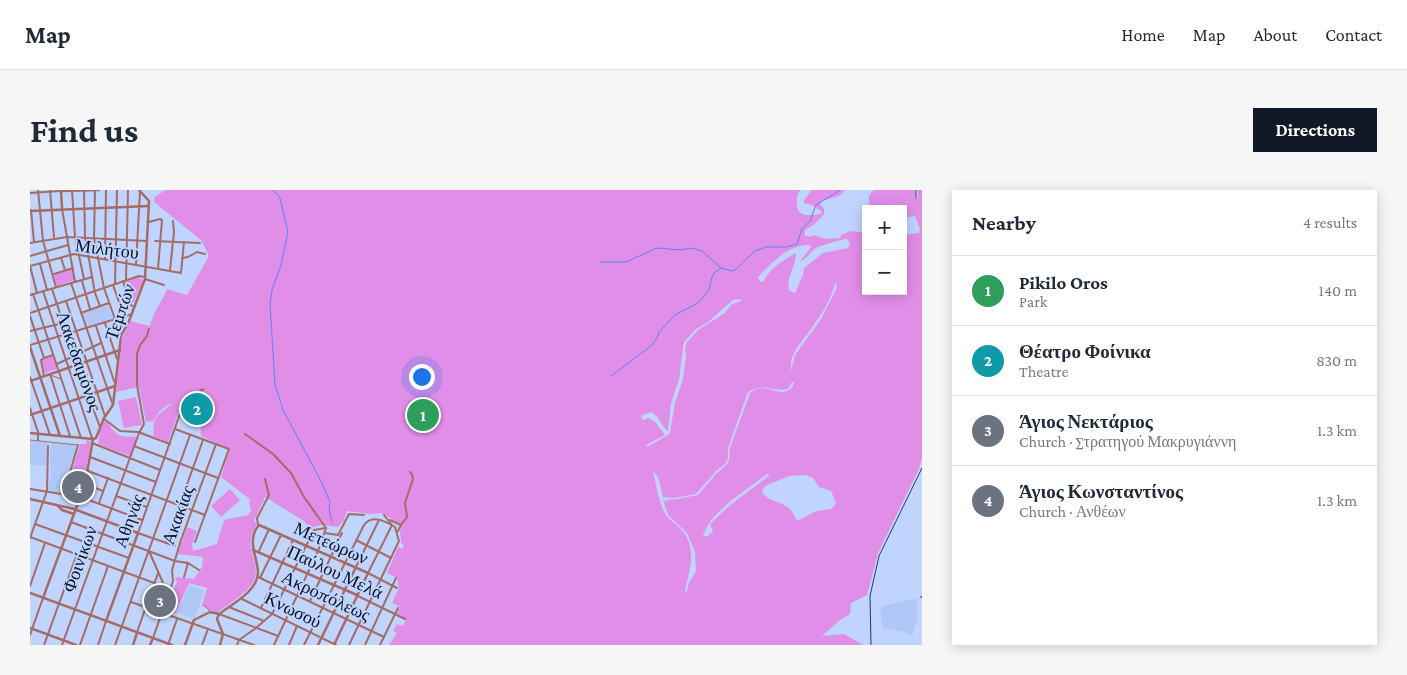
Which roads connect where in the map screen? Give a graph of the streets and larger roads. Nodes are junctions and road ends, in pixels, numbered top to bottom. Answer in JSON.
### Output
{"nodes":[{"id":1,"x":72,"y":190,"type":"edge"},
{"id":2,"x":84,"y":190,"type":"edge"},
{"id":3,"x":95,"y":190,"type":"edge"},
{"id":4,"x":99,"y":190,"type":"edge"},
{"id":5,"x":106,"y":190,"type":"edge"},
{"id":6,"x":117,"y":190,"type":"edge"},
{"id":7,"x":128,"y":190,"type":"edge"},
{"id":8,"x":139,"y":190,"type":"edge"},
{"id":9,"x":38,"y":191,"type":"edge"},
{"id":10,"x":50,"y":191,"type":"edge"},
{"id":11,"x":61,"y":191,"type":"edge"},
{"id":12,"x":30,"y":193,"type":"edge"},
{"id":13,"x":129,"y":206,"type":"junction"},
{"id":14,"x":140,"y":206,"type":"junction"},
{"id":15,"x":149,"y":206,"type":"junction"},
{"id":16,"x":106,"y":207,"type":"junction"},
{"id":17,"x":117,"y":207,"type":"junction"},
{"id":18,"x":73,"y":208,"type":"junction"},
{"id":19,"x":84,"y":208,"type":"junction"},
{"id":20,"x":95,"y":208,"type":"junction"},
{"id":21,"x":51,"y":209,"type":"junction"},
{"id":22,"x":62,"y":209,"type":"junction"},
{"id":23,"x":31,"y":210,"type":"edge"},
{"id":24,"x":40,"y":210,"type":"junction"},
{"id":25,"x":173,"y":221,"type":"dead end"},
{"id":26,"x":149,"y":222,"type":"junction"},
{"id":27,"x":67,"y":237,"type":"junction"},
{"id":28,"x":75,"y":237,"type":"junction"},
{"id":29,"x":54,"y":238,"type":"junction"},
{"id":30,"x":85,"y":238,"type":"junction"},
{"id":31,"x":94,"y":238,"type":"junction"},
{"id":32,"x":105,"y":238,"type":"junction"},
{"id":33,"x":116,"y":239,"type":"junction"},
{"id":34,"x":128,"y":240,"type":"junction"},
{"id":35,"x":137,"y":240,"type":"junction"},
{"id":36,"x":148,"y":240,"type":"junction"},
{"id":37,"x":43,"y":241,"type":"junction"},
{"id":38,"x":155,"y":241,"type":"dead end"},
{"id":39,"x":34,"y":242,"type":"junction"},
{"id":40,"x":161,"y":242,"type":"junction"},
{"id":41,"x":172,"y":242,"type":"junction"},
{"id":42,"x":184,"y":242,"type":"junction"},
{"id":43,"x":30,"y":243,"type":"edge"},
{"id":44,"x":200,"y":243,"type":"dead end"},
{"id":45,"x":68,"y":245,"type":"junction"},
{"id":46,"x":46,"y":251,"type":"junction"},
{"id":47,"x":205,"y":254,"type":"dead end"},
{"id":48,"x":70,"y":255,"type":"junction"},
{"id":49,"x":79,"y":255,"type":"junction"},
{"id":50,"x":30,"y":256,"type":"edge"},
{"id":51,"x":88,"y":256,"type":"junction"},
{"id":52,"x":61,"y":258,"type":"junction"},
{"id":53,"x":98,"y":258,"type":"junction"},
{"id":54,"x":182,"y":258,"type":"junction"},
{"id":55,"x":104,"y":259,"type":"junction"},
{"id":56,"x":49,"y":261,"type":"junction"},
{"id":57,"x":115,"y":261,"type":"junction"},
{"id":58,"x":126,"y":263,"type":"junction"},
{"id":59,"x":40,"y":264,"type":"junction"},
{"id":60,"x":136,"y":265,"type":"junction"},
{"id":61,"x":30,"y":266,"type":"edge"},
{"id":62,"x":146,"y":267,"type":"junction"},
{"id":63,"x":73,"y":268,"type":"junction"},
{"id":64,"x":158,"y":269,"type":"junction"},
{"id":65,"x":65,"y":270,"type":"junction"},
{"id":66,"x":170,"y":270,"type":"junction"},
{"id":67,"x":52,"y":274,"type":"junction"},
{"id":68,"x":92,"y":277,"type":"junction"},
{"id":69,"x":145,"y":278,"type":"junction"},
{"id":70,"x":83,"y":279,"type":"junction"},
{"id":71,"x":125,"y":281,"type":"junction"},
{"id":72,"x":75,"y":282,"type":"junction"},
{"id":73,"x":71,"y":283,"type":"junction"},
{"id":74,"x":114,"y":284,"type":"junction"},
{"id":75,"x":164,"y":284,"type":"dead end"},
{"id":76,"x":56,"y":287,"type":"junction"},
{"id":77,"x":52,"y":288,"type":"junction"},
{"id":78,"x":104,"y":288,"type":"junction"},
{"id":79,"x":47,"y":290,"type":"junction"},
{"id":80,"x":95,"y":291,"type":"junction"},
{"id":81,"x":42,"y":292,"type":"junction"},
{"id":82,"x":37,"y":293,"type":"junction"},
{"id":83,"x":85,"y":294,"type":"junction"},
{"id":84,"x":32,"y":295,"type":"edge"},
{"id":85,"x":76,"y":298,"type":"junction"},
{"id":86,"x":66,"y":301,"type":"junction"},
{"id":87,"x":109,"y":303,"type":"junction"},
{"id":88,"x":57,"y":304,"type":"junction"},
{"id":89,"x":100,"y":306,"type":"junction"},
{"id":90,"x":48,"y":307,"type":"junction"},
{"id":91,"x":134,"y":308,"type":"junction"},
{"id":92,"x":38,"y":310,"type":"junction"},
{"id":93,"x":90,"y":310,"type":"junction"},
{"id":94,"x":81,"y":313,"type":"junction"},
{"id":95,"x":30,"y":314,"type":"edge"},
{"id":96,"x":132,"y":314,"type":"junction"},
{"id":97,"x":124,"y":316,"type":"junction"},
{"id":98,"x":114,"y":319,"type":"junction"},
{"id":99,"x":63,"y":322,"type":"junction"},
{"id":100,"x":105,"y":322,"type":"junction"},
{"id":101,"x":54,"y":325,"type":"junction"},
{"id":102,"x":96,"y":325,"type":"junction"},
{"id":103,"x":44,"y":328,"type":"junction"},
{"id":104,"x":86,"y":329,"type":"junction"},
{"id":105,"x":149,"y":329,"type":"dead end"},
{"id":106,"x":35,"y":330,"type":"junction"},
{"id":107,"x":30,"y":331,"type":"edge"},
{"id":108,"x":77,"y":332,"type":"junction"},
{"id":109,"x":68,"y":335,"type":"junction"},
{"id":110,"x":121,"y":336,"type":"junction"},
{"id":111,"x":58,"y":337,"type":"junction"},
{"id":112,"x":48,"y":340,"type":"junction"},
{"id":113,"x":39,"y":343,"type":"junction"},
{"id":114,"x":101,"y":343,"type":"junction"},
{"id":115,"x":30,"y":346,"type":"edge"},
{"id":116,"x":92,"y":347,"type":"junction"},
{"id":117,"x":120,"y":350,"type":"junction"},
{"id":118,"x":83,"y":352,"type":"junction"},
{"id":119,"x":115,"y":352,"type":"junction"},
{"id":120,"x":54,"y":355,"type":"junction"},
{"id":121,"x":106,"y":355,"type":"junction"},
{"id":122,"x":74,"y":356,"type":"junction"},
{"id":123,"x":44,"y":358,"type":"junction"},
{"id":124,"x":96,"y":358,"type":"junction"},
{"id":125,"x":66,"y":360,"type":"junction"},
{"id":126,"x":87,"y":362,"type":"junction"},
{"id":127,"x":57,"y":364,"type":"junction"},
{"id":128,"x":77,"y":364,"type":"junction"},
{"id":129,"x":119,"y":364,"type":"junction"},
{"id":130,"x":68,"y":368,"type":"junction"},
{"id":131,"x":59,"y":371,"type":"junction"},
{"id":132,"x":50,"y":375,"type":"junction"},
{"id":133,"x":87,"y":375,"type":"dead end"},
{"id":134,"x":44,"y":376,"type":"junction"},
{"id":135,"x":71,"y":376,"type":"junction"},
{"id":136,"x":40,"y":377,"type":"junction"},
{"id":137,"x":30,"y":379,"type":"edge"},
{"id":138,"x":62,"y":379,"type":"junction"},
{"id":139,"x":116,"y":384,"type":"junction"},
{"id":140,"x":106,"y":389,"type":"junction"},
{"id":141,"x":203,"y":389,"type":"dead end"},
{"id":142,"x":97,"y":392,"type":"junction"},
{"id":143,"x":88,"y":396,"type":"junction"},
{"id":144,"x":78,"y":399,"type":"junction"},
{"id":145,"x":69,"y":402,"type":"junction"},
{"id":146,"x":188,"y":402,"type":"junction"},
{"id":147,"x":113,"y":404,"type":"junction"},
{"id":148,"x":60,"y":405,"type":"junction"},
{"id":149,"x":194,"y":406,"type":"dead end"},
{"id":150,"x":30,"y":408,"type":"edge"},
{"id":151,"x":51,"y":408,"type":"junction"},
{"id":152,"x":41,"y":411,"type":"junction"},
{"id":153,"x":31,"y":415,"type":"edge"},
{"id":154,"x":104,"y":417,"type":"junction"},
{"id":155,"x":100,"y":427,"type":"junction"},
{"id":156,"x":175,"y":429,"type":"junction"},
{"id":157,"x":30,"y":433,"type":"edge"},
{"id":158,"x":139,"y":433,"type":"junction"},
{"id":159,"x":38,"y":434,"type":"junction"},
{"id":160,"x":246,"y":434,"type":"dead end"},
{"id":161,"x":50,"y":435,"type":"junction"},
{"id":162,"x":190,"y":435,"type":"junction"},
{"id":163,"x":60,"y":436,"type":"junction"},
{"id":164,"x":71,"y":437,"type":"junction"},
{"id":165,"x":81,"y":438,"type":"junction"},
{"id":166,"x":30,"y":440,"type":"edge"},
{"id":167,"x":38,"y":440,"type":"junction"},
{"id":168,"x":203,"y":440,"type":"junction"},
{"id":169,"x":49,"y":441,"type":"junction"},
{"id":170,"x":92,"y":441,"type":"junction"},
{"id":171,"x":170,"y":444,"type":"junction"},
{"id":172,"x":216,"y":444,"type":"junction"},
{"id":173,"x":78,"y":445,"type":"joint"},
{"id":174,"x":48,"y":446,"type":"joint"},
{"id":175,"x":134,"y":446,"type":"junction"},
{"id":176,"x":90,"y":457,"type":"junction"},
{"id":177,"x":130,"y":458,"type":"junction"},
{"id":178,"x":165,"y":458,"type":"junction"},
{"id":179,"x":180,"y":463,"type":"junction"},
{"id":180,"x":193,"y":468,"type":"junction"},
{"id":181,"x":160,"y":470,"type":"junction"},
{"id":182,"x":88,"y":471,"type":"junction"},
{"id":183,"x":125,"y":471,"type":"junction"},
{"id":184,"x":410,"y":472,"type":"dead end"},
{"id":185,"x":206,"y":473,"type":"junction"},
{"id":186,"x":108,"y":478,"type":"junction"},
{"id":187,"x":218,"y":478,"type":"junction"},
{"id":188,"x":265,"y":479,"type":"dead end"},
{"id":189,"x":156,"y":482,"type":"junction"},
{"id":190,"x":121,"y":483,"type":"junction"},
{"id":191,"x":85,"y":484,"type":"junction"},
{"id":192,"x":30,"y":489,"type":"edge"},
{"id":193,"x":47,"y":491,"type":"junction"},
{"id":194,"x":103,"y":491,"type":"junction"},
{"id":195,"x":64,"y":493,"type":"junction"},
{"id":196,"x":151,"y":495,"type":"junction"},
{"id":197,"x":116,"y":496,"type":"junction"},
{"id":198,"x":81,"y":497,"type":"junction"},
{"id":199,"x":30,"y":499,"type":"edge"},
{"id":200,"x":36,"y":500,"type":"junction"},
{"id":201,"x":167,"y":501,"type":"junction"},
{"id":202,"x":30,"y":503,"type":"edge"},
{"id":203,"x":43,"y":503,"type":"junction"},
{"id":204,"x":99,"y":503,"type":"junction"},
{"id":205,"x":57,"y":505,"type":"junction"},
{"id":206,"x":180,"y":506,"type":"junction"},
{"id":207,"x":147,"y":507,"type":"junction"},
{"id":208,"x":112,"y":508,"type":"junction"},
{"id":209,"x":76,"y":509,"type":"junction"},
{"id":210,"x":192,"y":510,"type":"junction"},
{"id":211,"x":74,"y":514,"type":"junction"},
{"id":212,"x":205,"y":515,"type":"junction"},
{"id":213,"x":364,"y":515,"type":"dead end"},
{"id":214,"x":384,"y":515,"type":"dead end"},
{"id":215,"x":142,"y":520,"type":"junction"},
{"id":216,"x":379,"y":520,"type":"junction"},
{"id":217,"x":387,"y":520,"type":"junction"},
{"id":218,"x":107,"y":521,"type":"junction"},
{"id":219,"x":71,"y":522,"type":"junction"},
{"id":220,"x":35,"y":524,"type":"junction"},
{"id":221,"x":258,"y":525,"type":"junction"},
{"id":222,"x":392,"y":525,"type":"junction"},
{"id":223,"x":401,"y":525,"type":"junction"},
{"id":224,"x":326,"y":528,"type":"junction"},
{"id":225,"x":269,"y":529,"type":"junction"},
{"id":226,"x":398,"y":531,"type":"junction"},
{"id":227,"x":138,"y":533,"type":"junction"},
{"id":228,"x":325,"y":533,"type":"junction"},
{"id":229,"x":102,"y":534,"type":"junction"},
{"id":230,"x":281,"y":534,"type":"junction"},
{"id":231,"x":340,"y":534,"type":"junction"},
{"id":232,"x":66,"y":535,"type":"junction"},
{"id":233,"x":30,"y":537,"type":"edge"},
{"id":234,"x":153,"y":538,"type":"junction"},
{"id":235,"x":294,"y":540,"type":"junction"},
{"id":236,"x":356,"y":540,"type":"junction"},
{"id":237,"x":46,"y":542,"type":"junction"},
{"id":238,"x":195,"y":542,"type":"dead end"},
{"id":239,"x":166,"y":543,"type":"junction"},
{"id":240,"x":133,"y":545,"type":"junction"},
{"id":241,"x":98,"y":546,"type":"junction"},
{"id":242,"x":175,"y":546,"type":"dead end"},
{"id":243,"x":306,"y":546,"type":"junction"},
{"id":244,"x":366,"y":546,"type":"junction"},
{"id":245,"x":62,"y":548,"type":"junction"},
{"id":246,"x":253,"y":550,"type":"junction"},
{"id":247,"x":149,"y":551,"type":"junction"},
{"id":248,"x":259,"y":551,"type":"junction"},
{"id":249,"x":318,"y":551,"type":"junction"},
{"id":250,"x":379,"y":551,"type":"junction"},
{"id":251,"x":77,"y":554,"type":"junction"},
{"id":252,"x":271,"y":556,"type":"junction"},
{"id":253,"x":331,"y":556,"type":"junction"},
{"id":254,"x":129,"y":558,"type":"junction"},
{"id":255,"x":392,"y":558,"type":"junction"},
{"id":256,"x":93,"y":560,"type":"junction"},
{"id":257,"x":174,"y":561,"type":"junction"},
{"id":258,"x":283,"y":562,"type":"junction"},
{"id":259,"x":344,"y":562,"type":"junction"},
{"id":260,"x":188,"y":563,"type":"junction"},
{"id":261,"x":108,"y":566,"type":"junction"},
{"id":262,"x":295,"y":567,"type":"junction"},
{"id":263,"x":356,"y":567,"type":"junction"},
{"id":264,"x":199,"y":570,"type":"dead end"},
{"id":265,"x":124,"y":572,"type":"junction"},
{"id":266,"x":158,"y":572,"type":"junction"},
{"id":267,"x":308,"y":573,"type":"junction"},
{"id":268,"x":368,"y":573,"type":"junction"},
{"id":269,"x":184,"y":577,"type":"dead end"},
{"id":270,"x":140,"y":578,"type":"junction"},
{"id":271,"x":259,"y":578,"type":"junction"},
{"id":272,"x":320,"y":578,"type":"junction"},
{"id":273,"x":396,"y":578,"type":"dead end"},
{"id":274,"x":381,"y":580,"type":"junction"},
{"id":275,"x":155,"y":584,"type":"junction"},
{"id":276,"x":273,"y":584,"type":"junction"},
{"id":277,"x":333,"y":584,"type":"junction"},
{"id":278,"x":30,"y":586,"type":"edge"},
{"id":279,"x":392,"y":586,"type":"junction"},
{"id":280,"x":165,"y":587,"type":"junction"},
{"id":281,"x":397,"y":588,"type":"dead end"},
{"id":282,"x":284,"y":590,"type":"junction"},
{"id":283,"x":345,"y":590,"type":"junction"},
{"id":284,"x":30,"y":593,"type":"edge"},
{"id":285,"x":168,"y":594,"type":"junction"},
{"id":286,"x":357,"y":595,"type":"junction"},
{"id":287,"x":297,"y":596,"type":"junction"},
{"id":288,"x":43,"y":598,"type":"junction"},
{"id":289,"x":240,"y":598,"type":"junction"},
{"id":290,"x":309,"y":601,"type":"junction"},
{"id":291,"x":131,"y":602,"type":"junction"},
{"id":292,"x":370,"y":602,"type":"junction"},
{"id":293,"x":59,"y":604,"type":"junction"},
{"id":294,"x":204,"y":605,"type":"dead end"},
{"id":295,"x":146,"y":607,"type":"junction"},
{"id":296,"x":229,"y":607,"type":"junction"},
{"id":297,"x":322,"y":607,"type":"junction"},
{"id":298,"x":260,"y":608,"type":"junction"},
{"id":299,"x":382,"y":608,"type":"junction"},
{"id":300,"x":398,"y":608,"type":"dead end"},
{"id":301,"x":75,"y":610,"type":"junction"},
{"id":302,"x":162,"y":612,"type":"junction"},
{"id":303,"x":210,"y":612,"type":"junction"},
{"id":304,"x":334,"y":613,"type":"junction"},
{"id":305,"x":219,"y":614,"type":"junction"},
{"id":306,"x":272,"y":614,"type":"junction"},
{"id":307,"x":395,"y":614,"type":"junction"},
{"id":308,"x":91,"y":616,"type":"junction"},
{"id":309,"x":177,"y":618,"type":"junction"},
{"id":310,"x":346,"y":619,"type":"junction"},
{"id":311,"x":405,"y":619,"type":"dead end"},
{"id":312,"x":286,"y":620,"type":"junction"},
{"id":313,"x":106,"y":621,"type":"junction"},
{"id":314,"x":264,"y":621,"type":"junction"},
{"id":315,"x":193,"y":623,"type":"junction"},
{"id":316,"x":358,"y":625,"type":"junction"},
{"id":317,"x":297,"y":626,"type":"junction"},
{"id":318,"x":122,"y":627,"type":"junction"},
{"id":319,"x":256,"y":628,"type":"junction"},
{"id":320,"x":31,"y":629,"type":"edge"},
{"id":321,"x":208,"y":629,"type":"junction"},
{"id":322,"x":372,"y":631,"type":"junction"},
{"id":323,"x":310,"y":632,"type":"junction"},
{"id":324,"x":137,"y":633,"type":"junction"},
{"id":325,"x":223,"y":634,"type":"junction"},
{"id":326,"x":30,"y":635,"type":"edge"},
{"id":327,"x":48,"y":635,"type":"junction"},
{"id":328,"x":278,"y":636,"type":"junction"},
{"id":329,"x":322,"y":637,"type":"junction"},
{"id":330,"x":384,"y":637,"type":"junction"},
{"id":331,"x":152,"y":638,"type":"junction"},
{"id":332,"x":239,"y":640,"type":"junction"},
{"id":333,"x":64,"y":641,"type":"junction"},
{"id":334,"x":168,"y":644,"type":"edge"},
{"id":335,"x":44,"y":645,"type":"edge"},
{"id":336,"x":62,"y":645,"type":"edge"},
{"id":337,"x":76,"y":645,"type":"edge"},
{"id":338,"x":80,"y":645,"type":"edge"},
{"id":339,"x":98,"y":645,"type":"edge"},
{"id":340,"x":115,"y":645,"type":"edge"},
{"id":341,"x":133,"y":645,"type":"edge"},
{"id":342,"x":150,"y":645,"type":"edge"},
{"id":343,"x":172,"y":645,"type":"edge"},
{"id":344,"x":185,"y":645,"type":"edge"},
{"id":345,"x":202,"y":645,"type":"edge"},
{"id":346,"x":220,"y":645,"type":"edge"},
{"id":347,"x":237,"y":645,"type":"edge"},
{"id":348,"x":254,"y":645,"type":"edge"},
{"id":349,"x":274,"y":645,"type":"edge"},
{"id":350,"x":289,"y":645,"type":"edge"},
{"id":351,"x":304,"y":645,"type":"edge"},
{"id":352,"x":318,"y":645,"type":"edge"},
{"id":353,"x":335,"y":645,"type":"edge"},
{"id":354,"x":350,"y":645,"type":"edge"},
{"id":355,"x":365,"y":645,"type":"edge"},
{"id":356,"x":380,"y":645,"type":"edge"}],
"edges":[{"from":1,"to":2,"type":"street"},
{"from":1,"to":11,"type":"street"},
{"from":1,"to":18,"type":"street"},
{"from":2,"to":3,"type":"street"},
{"from":2,"to":19,"type":"street"},
{"from":3,"to":4,"type":"street"},
{"from":3,"to":20,"type":"street"},
{"from":5,"to":16,"type":"street"},
{"from":6,"to":17,"type":"street"},
{"from":7,"to":13,"type":"street"},
{"from":8,"to":14,"type":"street"},
{"from":8,"to":15,"type":"street"},
{"from":9,"to":10,"type":"street"},
{"from":9,"to":12,"type":"street"},
{"from":9,"to":24,"type":"street"},
{"from":10,"to":11,"type":"street"},
{"from":10,"to":21,"type":"street"},
{"from":11,"to":22,"type":"street"},
{"from":13,"to":14,"type":"street"},
{"from":13,"to":17,"type":"street"},
{"from":13,"to":34,"type":"street"},
{"from":14,"to":15,"type":"street"},
{"from":14,"to":35,"type":"street"},
{"from":15,"to":26,"type":"street","name":"Τεμπών"},
{"from":16,"to":17,"type":"street"},
{"from":16,"to":20,"type":"street"},
{"from":16,"to":32,"type":"street"},
{"from":17,"to":33,"type":"street"},
{"from":18,"to":19,"type":"street"},
{"from":18,"to":22,"type":"street"},
{"from":18,"to":28,"type":"street"},
{"from":19,"to":20,"type":"street"},
{"from":19,"to":30,"type":"street"},
{"from":20,"to":31,"type":"street"},
{"from":21,"to":22,"type":"street"},
{"from":21,"to":24,"type":"street"},
{"from":21,"to":29,"type":"street"},
{"from":22,"to":27,"type":"street"},
{"from":23,"to":24,"type":"street"},
{"from":23,"to":39,"type":"street"},
{"from":24,"to":37,"type":"street"},
{"from":25,"to":41,"type":"street"},
{"from":26,"to":36,"type":"street","name":"Τεμπών"},
{"from":26,"to":40,"type":"street"},
{"from":27,"to":28,"type":"street"},
{"from":27,"to":29,"type":"street"},
{"from":27,"to":45,"type":"street"},
{"from":28,"to":30,"type":"street"},
{"from":28,"to":49,"type":"street"},
{"from":29,"to":37,"type":"street"},
{"from":30,"to":31,"type":"street"},
{"from":30,"to":51,"type":"street"},
{"from":31,"to":32,"type":"street"},
{"from":31,"to":53,"type":"street"},
{"from":32,"to":33,"type":"street"},
{"from":32,"to":55,"type":"street"},
{"from":33,"to":34,"type":"street"},
{"from":33,"to":57,"type":"street"},
{"from":34,"to":35,"type":"street"},
{"from":34,"to":58,"type":"street"},
{"from":35,"to":36,"type":"street"},
{"from":35,"to":60,"type":"street"},
{"from":36,"to":62,"type":"street","name":"Τεμπών"},
{"from":37,"to":39,"type":"street"},
{"from":37,"to":46,"type":"street"},
{"from":38,"to":40,"type":"street"},
{"from":39,"to":43,"type":"street"},
{"from":40,"to":41,"type":"street"},
{"from":40,"to":64,"type":"street"},
{"from":41,"to":42,"type":"street"},
{"from":41,"to":66,"type":"street"},
{"from":42,"to":44,"type":"street"},
{"from":42,"to":54,"type":"street"},
{"from":45,"to":46,"type":"street"},
{"from":45,"to":48,"type":"street"},
{"from":46,"to":50,"type":"street"},
{"from":46,"to":56,"type":"street"},
{"from":47,"to":54,"type":"street"},
{"from":48,"to":49,"type":"street","name":"Μιλήτου"},
{"from":48,"to":52,"type":"street","name":"Μιλήτου"},
{"from":48,"to":63,"type":"street"},
{"from":49,"to":51,"type":"street","name":"Μιλήτου"},
{"from":49,"to":70,"type":"street"},
{"from":51,"to":53,"type":"street","name":"Μιλήτου"},
{"from":51,"to":68,"type":"street"},
{"from":52,"to":56,"type":"street","name":"Μιλήτου"},
{"from":52,"to":65,"type":"street"},
{"from":53,"to":55,"type":"street","name":"Μιλήτου"},
{"from":53,"to":78,"type":"street"},
{"from":54,"to":66,"type":"street","name":"Μιλήτου"},
{"from":55,"to":57,"type":"street","name":"Μιλήτου"},
{"from":56,"to":59,"type":"street","name":"Μιλήτου"},
{"from":56,"to":67,"type":"street"},
{"from":57,"to":58,"type":"street","name":"Μιλήτου"},
{"from":57,"to":74,"type":"street"},
{"from":58,"to":60,"type":"street","name":"Μιλήτου"},
{"from":58,"to":71,"type":"street"},
{"from":59,"to":61,"type":"street","name":"Μιλήτου"},
{"from":59,"to":79,"type":"street"},
{"from":60,"to":62,"type":"street","name":"Μιλήτου"},
{"from":61,"to":82,"type":"street"},
{"from":62,"to":64,"type":"street","name":"Μιλήτου"},
{"from":62,"to":69,"type":"street","name":"Τεμπών"},
{"from":63,"to":65,"type":"street"},
{"from":63,"to":72,"type":"street"},
{"from":64,"to":66,"type":"street","name":"Μιλήτου"},
{"from":65,"to":67,"type":"street"},
{"from":67,"to":76,"type":"street"},
{"from":68,"to":70,"type":"street"},
{"from":68,"to":80,"type":"street"},
{"from":69,"to":71,"type":"street"},
{"from":69,"to":75,"type":"street"},
{"from":69,"to":91,"type":"street","name":"Τεμπών"},
{"from":70,"to":72,"type":"street"},
{"from":70,"to":83,"type":"street"},
{"from":71,"to":74,"type":"street"},
{"from":71,"to":91,"type":"street"},
{"from":72,"to":73,"type":"street"},
{"from":73,"to":76,"type":"street"},
{"from":73,"to":85,"type":"street"},
{"from":74,"to":78,"type":"street"},
{"from":74,"to":97,"type":"street"},
{"from":76,"to":77,"type":"street"},
{"from":77,"to":79,"type":"street"},
{"from":77,"to":88,"type":"street"},
{"from":78,"to":80,"type":"street"},
{"from":78,"to":87,"type":"street"},
{"from":79,"to":81,"type":"street"},
{"from":80,"to":83,"type":"street"},
{"from":80,"to":89,"type":"street"},
{"from":81,"to":82,"type":"street"},
{"from":81,"to":90,"type":"street","name":"Λακεδαιμόνος"},
{"from":82,"to":84,"type":"street"},
{"from":83,"to":85,"type":"street"},
{"from":83,"to":93,"type":"street"},
{"from":84,"to":92,"type":"street"},
{"from":85,"to":86,"type":"street"},
{"from":85,"to":94,"type":"street"},
{"from":86,"to":88,"type":"street"},
{"from":86,"to":108,"type":"street"},
{"from":87,"to":89,"type":"street"},
{"from":87,"to":98,"type":"street"},
{"from":88,"to":90,"type":"street"},
{"from":88,"to":99,"type":"street"},
{"from":89,"to":93,"type":"street"},
{"from":90,"to":92,"type":"street"},
{"from":90,"to":101,"type":"street","name":"Λακεδαιμόνος"},
{"from":91,"to":96,"type":"street","name":"Τεμπών"},
{"from":92,"to":95,"type":"street"},
{"from":92,"to":103,"type":"street"},
{"from":93,"to":94,"type":"street"},
{"from":94,"to":104,"type":"street"},
{"from":95,"to":106,"type":"street"},
{"from":96,"to":97,"type":"street"},
{"from":96,"to":110,"type":"street","name":"Τεμπών"},
{"from":97,"to":98,"type":"street"},
{"from":98,"to":100,"type":"street"},
{"from":98,"to":110,"type":"street"},
{"from":99,"to":101,"type":"street"},
{"from":99,"to":109,"type":"street"},
{"from":100,"to":102,"type":"street"},
{"from":100,"to":119,"type":"street"},
{"from":101,"to":103,"type":"street"},
{"from":101,"to":111,"type":"street","name":"Λακεδαιμόνος"},
{"from":102,"to":104,"type":"street"},
{"from":102,"to":114,"type":"street"},
{"from":103,"to":106,"type":"street"},
{"from":103,"to":112,"type":"street"},
{"from":104,"to":108,"type":"street"},
{"from":104,"to":116,"type":"street"},
{"from":105,"to":158,"type":"street","name":"Φοινίκων"},
{"from":106,"to":107,"type":"street"},
{"from":106,"to":113,"type":"street"},
{"from":108,"to":109,"type":"street"},
{"from":108,"to":118,"type":"street"},
{"from":109,"to":111,"type":"street"},
{"from":109,"to":122,"type":"street"},
{"from":110,"to":117,"type":"street","name":"Τεμπών"},
{"from":111,"to":112,"type":"street"},
{"from":111,"to":125,"type":"street","name":"Λακεδαιμόνος"},
{"from":112,"to":113,"type":"street"},
{"from":112,"to":120,"type":"street"},
{"from":113,"to":115,"type":"street"},
{"from":113,"to":123,"type":"street"},
{"from":114,"to":116,"type":"street"},
{"from":114,"to":121,"type":"street"},
{"from":115,"to":136,"type":"street"},
{"from":116,"to":118,"type":"street"},
{"from":116,"to":124,"type":"street"},
{"from":117,"to":119,"type":"street"},
{"from":117,"to":129,"type":"street","name":"Τεμπών"},
{"from":118,"to":122,"type":"street"},
{"from":118,"to":126,"type":"street"},
{"from":119,"to":121,"type":"street"},
{"from":119,"to":129,"type":"street"},
{"from":120,"to":123,"type":"street"},
{"from":120,"to":127,"type":"street"},
{"from":121,"to":124,"type":"street"},
{"from":121,"to":139,"type":"street"},
{"from":122,"to":125,"type":"street"},
{"from":122,"to":128,"type":"street"},
{"from":123,"to":134,"type":"street"},
{"from":124,"to":126,"type":"street"},
{"from":124,"to":140,"type":"street"},
{"from":125,"to":127,"type":"street"},
{"from":125,"to":130,"type":"street","name":"Λακεδαιμόνος"},
{"from":126,"to":128,"type":"street"},
{"from":126,"to":142,"type":"street"},
{"from":127,"to":131,"type":"street"},
{"from":128,"to":130,"type":"street"},
{"from":129,"to":139,"type":"street","name":"Τεμπών"},
{"from":130,"to":131,"type":"street"},
{"from":130,"to":135,"type":"street","name":"Λακεδαιμόνος"},
{"from":131,"to":132,"type":"street"},
{"from":131,"to":138,"type":"street"},
{"from":132,"to":134,"type":"street"},
{"from":132,"to":138,"type":"street"},
{"from":132,"to":148,"type":"street"},
{"from":133,"to":135,"type":"street"},
{"from":134,"to":136,"type":"street"},
{"from":135,"to":144,"type":"street","name":"Λακεδαιμόνος"},
{"from":136,"to":137,"type":"street"},
{"from":136,"to":151,"type":"street"},
{"from":137,"to":152,"type":"street"},
{"from":138,"to":145,"type":"street"},
{"from":139,"to":140,"type":"street"},
{"from":139,"to":147,"type":"street","name":"Τεμπών"},
{"from":140,"to":142,"type":"street"},
{"from":140,"to":147,"type":"street"},
{"from":141,"to":146,"type":"street"},
{"from":142,"to":143,"type":"street"},
{"from":142,"to":154,"type":"street"},
{"from":143,"to":144,"type":"street"},
{"from":143,"to":155,"type":"street"},
{"from":144,"to":145,"type":"street"},
{"from":144,"to":170,"type":"street","name":"Λακεδαιμόνος"},
{"from":145,"to":148,"type":"street"},
{"from":145,"to":165,"type":"street"},
{"from":146,"to":149,"type":"street"},
{"from":146,"to":156,"type":"street","name":"Αθηνάς"},
{"from":147,"to":154,"type":"street","name":"Τεμπών"},
{"from":148,"to":151,"type":"street"},
{"from":148,"to":164,"type":"street"},
{"from":150,"to":153,"type":"street"},
{"from":151,"to":152,"type":"street"},
{"from":151,"to":163,"type":"street"},
{"from":152,"to":153,"type":"street"},
{"from":152,"to":161,"type":"street"},
{"from":153,"to":159,"type":"street"},
{"from":154,"to":155,"type":"street","name":"Τεμπών"},
{"from":154,"to":158,"type":"street"},
{"from":155,"to":170,"type":"street","name":"Τεμπών"},
{"from":156,"to":162,"type":"street"},
{"from":156,"to":171,"type":"street","name":"Αθηνάς"},
{"from":157,"to":159,"type":"street"},
{"from":158,"to":171,"type":"street"},
{"from":158,"to":175,"type":"street","name":"Φοινίκων"},
{"from":159,"to":161,"type":"street"},
{"from":159,"to":167,"type":"street"},
{"from":160,"to":224,"type":"street"},
{"from":161,"to":163,"type":"street"},
{"from":162,"to":168,"type":"street"},
{"from":162,"to":179,"type":"street"},
{"from":163,"to":164,"type":"street"},
{"from":164,"to":165,"type":"street"},
{"from":165,"to":170,"type":"street"},
{"from":166,"to":167,"type":"street"},
{"from":167,"to":169,"type":"street"},
{"from":168,"to":172,"type":"street"},
{"from":168,"to":180,"type":"street"},
{"from":169,"to":173,"type":"street"},
{"from":169,"to":174,"type":"street"},
{"from":170,"to":176,"type":"street"},
{"from":170,"to":177,"type":"street"},
{"from":171,"to":178,"type":"street","name":"Αθηνάς"},
{"from":172,"to":185,"type":"street","name":"Ακακίας"},
{"from":172,"to":187,"type":"street"},
{"from":173,"to":195,"type":"street"},
{"from":174,"to":193,"type":"street"},
{"from":175,"to":177,"type":"street","name":"Φοινίκων"},
{"from":175,"to":178,"type":"street"},
{"from":176,"to":182,"type":"street"},
{"from":176,"to":183,"type":"street"},
{"from":177,"to":181,"type":"street"},
{"from":177,"to":183,"type":"street","name":"Φοινίκων"},
{"from":178,"to":179,"type":"street"},
{"from":178,"to":181,"type":"street","name":"Αθηνάς"},
{"from":179,"to":180,"type":"street"},
{"from":179,"to":201,"type":"street"},
{"from":180,"to":185,"type":"street"},
{"from":180,"to":206,"type":"street"},
{"from":181,"to":189,"type":"street","name":"Αθηνάς"},
{"from":182,"to":186,"type":"street"},
{"from":182,"to":191,"type":"street"},
{"from":183,"to":189,"type":"street"},
{"from":183,"to":190,"type":"street","name":"Φοινίκων"},
{"from":184,"to":223,"type":"street"},
{"from":185,"to":187,"type":"street"},
{"from":185,"to":210,"type":"street","name":"Ακακίας"},
{"from":186,"to":190,"type":"street"},
{"from":186,"to":194,"type":"street"},
{"from":187,"to":212,"type":"street"},
{"from":188,"to":221,"type":"street"},
{"from":189,"to":196,"type":"street","name":"Αθηνάς"},
{"from":190,"to":196,"type":"street"},
{"from":190,"to":197,"type":"street","name":"Φοινίκων"},
{"from":191,"to":194,"type":"street"},
{"from":191,"to":198,"type":"street"},
{"from":192,"to":193,"type":"street"},
{"from":193,"to":195,"type":"street"},
{"from":193,"to":203,"type":"street"},
{"from":194,"to":204,"type":"street"},
{"from":195,"to":198,"type":"street"},
{"from":196,"to":201,"type":"street"},
{"from":196,"to":207,"type":"street","name":"Αθηνάς"},
{"from":197,"to":207,"type":"street"},
{"from":197,"to":208,"type":"street","name":"Φοινίκων"},
{"from":198,"to":204,"type":"street"},
{"from":198,"to":209,"type":"street"},
{"from":199,"to":200,"type":"street"},
{"from":200,"to":202,"type":"street"},
{"from":200,"to":203,"type":"street"},
{"from":201,"to":206,"type":"street"},
{"from":201,"to":234,"type":"street"},
{"from":203,"to":205,"type":"street"},
{"from":203,"to":220,"type":"street"},
{"from":204,"to":208,"type":"street"},
{"from":205,"to":209,"type":"street"},
{"from":205,"to":211,"type":"street"},
{"from":206,"to":210,"type":"street"},
{"from":206,"to":239,"type":"street"},
{"from":207,"to":215,"type":"street","name":"Αθηνάς"},
{"from":208,"to":215,"type":"street"},
{"from":208,"to":218,"type":"street","name":"Φοινίκων"},
{"from":209,"to":211,"type":"street"},
{"from":209,"to":218,"type":"street"},
{"from":210,"to":212,"type":"street"},
{"from":210,"to":257,"type":"street","name":"Ακακίας"},
{"from":211,"to":219,"type":"street"},
{"from":212,"to":238,"type":"street"},
{"from":213,"to":231,"type":"street"},
{"from":214,"to":217,"type":"street"},
{"from":215,"to":227,"type":"street","name":"Αθηνάς"},
{"from":216,"to":222,"type":"street"},
{"from":216,"to":236,"type":"street"},
{"from":216,"to":244,"type":"street"},
{"from":217,"to":222,"type":"street"},
{"from":217,"to":223,"type":"street"},
{"from":218,"to":227,"type":"street"},
{"from":218,"to":229,"type":"street","name":"Φοινίκων"},
{"from":219,"to":229,"type":"street"},
{"from":219,"to":232,"type":"street"},
{"from":220,"to":232,"type":"street"},
{"from":220,"to":233,"type":"street"},
{"from":221,"to":225,"type":"street","name":"Μετεώρων"},
{"from":221,"to":246,"type":"street"},
{"from":222,"to":226,"type":"street"},
{"from":222,"to":250,"type":"street"},
{"from":223,"to":226,"type":"street"},
{"from":224,"to":228,"type":"street"},
{"from":224,"to":243,"type":"street"},
{"from":225,"to":230,"type":"street","name":"Μετεώρων"},
{"from":225,"to":248,"type":"street"},
{"from":226,"to":255,"type":"street"},
{"from":227,"to":234,"type":"street"},
{"from":227,"to":240,"type":"street","name":"Αθηνάς"},
{"from":228,"to":231,"type":"street"},
{"from":228,"to":249,"type":"street"},
{"from":229,"to":240,"type":"street"},
{"from":229,"to":241,"type":"street","name":"Φοινίκων"},
{"from":230,"to":235,"type":"street","name":"Μετεώρων"},
{"from":230,"to":252,"type":"street"},
{"from":231,"to":253,"type":"street"},
{"from":232,"to":241,"type":"street"},
{"from":232,"to":245,"type":"street"},
{"from":233,"to":237,"type":"street"},
{"from":234,"to":239,"type":"street"},
{"from":234,"to":247,"type":"street"},
{"from":235,"to":243,"type":"street","name":"Μετεώρων"},
{"from":235,"to":258,"type":"street"},
{"from":236,"to":244,"type":"street"},
{"from":236,"to":259,"type":"street"},
{"from":237,"to":245,"type":"street"},
{"from":237,"to":278,"type":"street"},
{"from":239,"to":242,"type":"street"},
{"from":240,"to":247,"type":"street"},
{"from":240,"to":254,"type":"street","name":"Αθηνάς"},
{"from":241,"to":254,"type":"street"},
{"from":241,"to":256,"type":"street","name":"Φοινίκων"},
{"from":243,"to":249,"type":"street","name":"Μετεώρων"},
{"from":243,"to":262,"type":"street"},
{"from":244,"to":250,"type":"street"},
{"from":244,"to":263,"type":"street"},
{"from":245,"to":251,"type":"street"},
{"from":245,"to":288,"type":"street"},
{"from":246,"to":248,"type":"street","name":"Παύλου Μελά"},
{"from":246,"to":271,"type":"street"},
{"from":247,"to":257,"type":"street"},
{"from":247,"to":266,"type":"street"},
{"from":247,"to":270,"type":"street"},
{"from":248,"to":252,"type":"street","name":"Παύλου Μελά"},
{"from":249,"to":253,"type":"street","name":"Μετεώρων"},
{"from":249,"to":267,"type":"street"},
{"from":250,"to":255,"type":"street"},
{"from":250,"to":268,"type":"street"},
{"from":251,"to":256,"type":"street"},
{"from":251,"to":293,"type":"street"},
{"from":252,"to":258,"type":"street","name":"Παύλου Μελά"},
{"from":252,"to":271,"type":"street"},
{"from":253,"to":259,"type":"street","name":"Μετεώρων"},
{"from":253,"to":272,"type":"street"},
{"from":254,"to":265,"type":"street","name":"Αθηνάς"},
{"from":255,"to":274,"type":"street"},
{"from":256,"to":261,"type":"street"},
{"from":256,"to":301,"type":"street","name":"Φοινίκων"},
{"from":257,"to":260,"type":"street"},
{"from":257,"to":285,"type":"street","name":"Ακακίας"},
{"from":258,"to":262,"type":"street","name":"Παύλου Μελά"},
{"from":258,"to":276,"type":"street"},
{"from":259,"to":263,"type":"street","name":"Μετεώρων"},
{"from":259,"to":277,"type":"street"},
{"from":260,"to":264,"type":"street"},
{"from":260,"to":269,"type":"street"},
{"from":261,"to":265,"type":"street"},
{"from":261,"to":308,"type":"street"},
{"from":262,"to":267,"type":"street","name":"Παύλου Μελά"},
{"from":262,"to":282,"type":"street"},
{"from":263,"to":268,"type":"street","name":"Μετεώρων"},
{"from":263,"to":283,"type":"street"},
{"from":265,"to":270,"type":"street"},
{"from":265,"to":313,"type":"street","name":"Αθηνάς"},
{"from":266,"to":275,"type":"street"},
{"from":266,"to":280,"type":"street"},
{"from":267,"to":272,"type":"street","name":"Παύλου Μελά"},
{"from":267,"to":287,"type":"street"},
{"from":268,"to":274,"type":"street","name":"Μετεώρων"},
{"from":268,"to":286,"type":"street"},
{"from":270,"to":275,"type":"street"},
{"from":270,"to":291,"type":"street"},
{"from":271,"to":276,"type":"street","name":"Ακροπόλεως"},
{"from":271,"to":289,"type":"street"},
{"from":272,"to":277,"type":"street","name":"Παύλου Μελά"},
{"from":272,"to":290,"type":"street"},
{"from":273,"to":279,"type":"street"},
{"from":274,"to":279,"type":"street","name":"Μετεώρων"},
{"from":274,"to":292,"type":"street"},
{"from":275,"to":280,"type":"street"},
{"from":275,"to":295,"type":"street"},
{"from":276,"to":282,"type":"street","name":"Ακροπόλεως"},
{"from":276,"to":298,"type":"street"},
{"from":277,"to":283,"type":"street","name":"Παύλου Μελά"},
{"from":277,"to":297,"type":"street"},
{"from":279,"to":281,"type":"street","name":"Μετεώρων"},
{"from":279,"to":299,"type":"street"},
{"from":280,"to":285,"type":"street"},
{"from":282,"to":287,"type":"street","name":"Ακροπόλεως"},
{"from":282,"to":306,"type":"street"},
{"from":283,"to":286,"type":"street","name":"Παύλου Μελά"},
{"from":283,"to":304,"type":"street"},
{"from":284,"to":288,"type":"street"},
{"from":285,"to":302,"type":"street","name":"Ακακίας"},
{"from":286,"to":292,"type":"street","name":"Παύλου Μελά"},
{"from":286,"to":310,"type":"street"},
{"from":287,"to":290,"type":"street","name":"Ακροπόλεως"},
{"from":287,"to":312,"type":"street"},
{"from":288,"to":293,"type":"street"},
{"from":288,"to":320,"type":"street"},
{"from":289,"to":296,"type":"street"},
{"from":289,"to":298,"type":"street","name":"Κνωσού"},
{"from":290,"to":297,"type":"street","name":"Ακροπόλεως"},
{"from":291,"to":295,"type":"street"},
{"from":291,"to":318,"type":"street"},
{"from":292,"to":299,"type":"street","name":"Παύλου Μελά"},
{"from":292,"to":316,"type":"street"},
{"from":293,"to":301,"type":"street"},
{"from":293,"to":327,"type":"street"},
{"from":294,"to":303,"type":"street"},
{"from":295,"to":302,"type":"street"},
{"from":295,"to":324,"type":"street"},
{"from":296,"to":305,"type":"street"},
{"from":296,"to":314,"type":"street"},
{"from":297,"to":304,"type":"street","name":"Ακροπόλεως"},
{"from":297,"to":323,"type":"street"},
{"from":298,"to":306,"type":"street","name":"Κνωσού"},
{"from":299,"to":307,"type":"street","name":"Παύλου Μελά"},
{"from":299,"to":322,"type":"street"},
{"from":300,"to":307,"type":"street"},
{"from":301,"to":308,"type":"street"},
{"from":301,"to":333,"type":"street","name":"Φοινίκων"},
{"from":302,"to":309,"type":"street"},
{"from":302,"to":331,"type":"street","name":"Ακακίας"},
{"from":303,"to":305,"type":"street"},
{"from":303,"to":315,"type":"street"},
{"from":304,"to":310,"type":"street","name":"Ακροπόλεως"},
{"from":304,"to":329,"type":"street"},
{"from":305,"to":319,"type":"street"},
{"from":305,"to":325,"type":"street"},
{"from":306,"to":312,"type":"street","name":"Κνωσού"},
{"from":306,"to":314,"type":"street"},
{"from":307,"to":311,"type":"street","name":"Παύλου Μελά"},
{"from":307,"to":330,"type":"street"},
{"from":308,"to":313,"type":"street"},
{"from":308,"to":338,"type":"street"},
{"from":309,"to":315,"type":"street"},
{"from":309,"to":334,"type":"street"},
{"from":310,"to":316,"type":"street","name":"Ακροπόλεως"},
{"from":310,"to":353,"type":"street"},
{"from":312,"to":317,"type":"street","name":"Κνωσού"},
{"from":312,"to":328,"type":"street"},
{"from":313,"to":318,"type":"street"},
{"from":313,"to":339,"type":"street"},
{"from":314,"to":319,"type":"street"},
{"from":315,"to":321,"type":"street"},
{"from":315,"to":344,"type":"street"},
{"from":316,"to":322,"type":"street","name":"Ακροπόλεως"},
{"from":316,"to":354,"type":"street"},
{"from":317,"to":323,"type":"street","name":"Κνωσού"},
{"from":317,"to":350,"type":"street"},
{"from":318,"to":324,"type":"street"},
{"from":318,"to":340,"type":"street"},
{"from":319,"to":328,"type":"street"},
{"from":319,"to":332,"type":"street"},
{"from":320,"to":326,"type":"street"},
{"from":320,"to":327,"type":"street"},
{"from":321,"to":325,"type":"street"},
{"from":321,"to":345,"type":"street"},
{"from":322,"to":330,"type":"street","name":"Ακροπόλεως"},
{"from":322,"to":355,"type":"street"},
{"from":323,"to":329,"type":"street","name":"Κνωσού"},
{"from":323,"to":351,"type":"street"},
{"from":324,"to":331,"type":"street"},
{"from":324,"to":341,"type":"street"},
{"from":325,"to":332,"type":"street"},
{"from":325,"to":346,"type":"street"},
{"from":327,"to":333,"type":"street"},
{"from":327,"to":335,"type":"street"},
{"from":328,"to":349,"type":"street"},
{"from":329,"to":352,"type":"street"},
{"from":329,"to":353,"type":"street","name":"Κνωσού"},
{"from":330,"to":356,"type":"street"},
{"from":331,"to":334,"type":"street"},
{"from":331,"to":342,"type":"street"},
{"from":332,"to":347,"type":"street"},
{"from":332,"to":348,"type":"street"},
{"from":333,"to":336,"type":"street","name":"Φοινίκων"},
{"from":333,"to":337,"type":"street"},
{"from":334,"to":343,"type":"street"}]}
